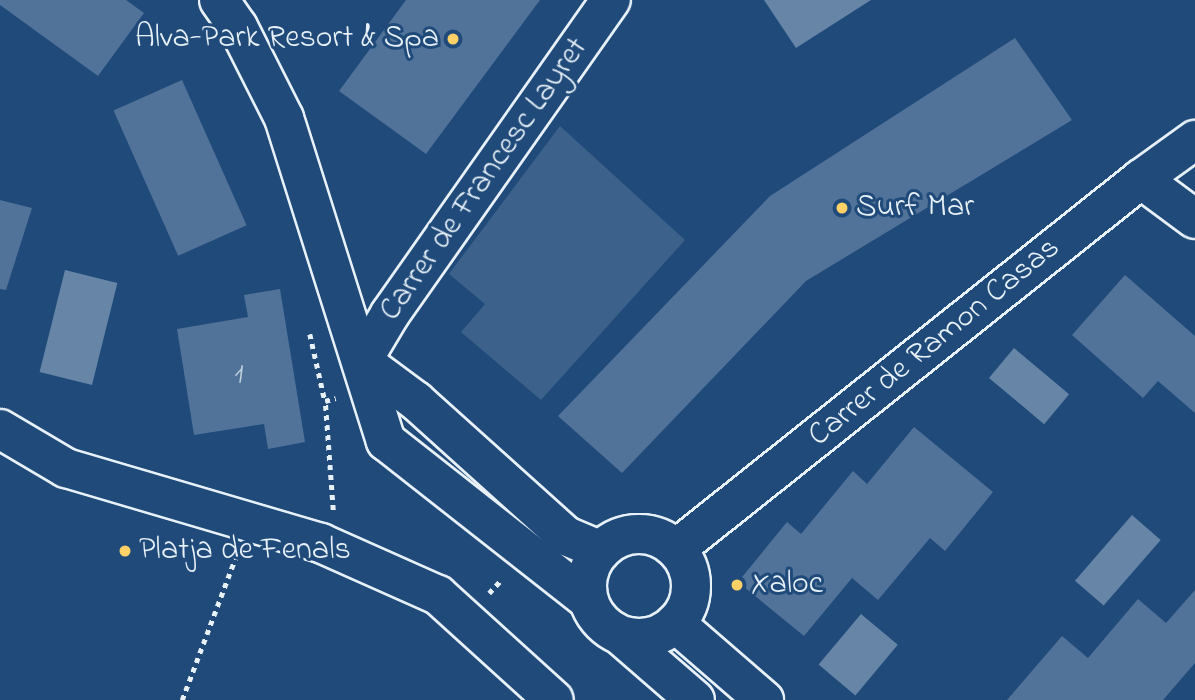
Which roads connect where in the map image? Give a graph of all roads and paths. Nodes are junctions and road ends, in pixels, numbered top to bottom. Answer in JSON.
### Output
{"nodes":[{"id":1,"x":219,"y":0,"type":"edge"},
{"id":2,"x":611,"y":0,"type":"edge"},
{"id":3,"x":1195,"y":140,"type":"edge"},
{"id":4,"x":1141,"y":179,"type":"junction"},
{"id":5,"x":1195,"y":219,"type":"edge"},
{"id":6,"x":366,"y":375,"type":"junction"},
{"id":7,"x":0,"y":429,"type":"edge"},
{"id":8,"x":249,"y":522,"type":"junction"},
{"id":9,"x":336,"y":549,"type":"junction"},
{"id":10,"x":676,"y":549,"type":"junction"},
{"id":11,"x":601,"y":551,"type":"junction"},
{"id":12,"x":527,"y":552,"type":"junction"},
{"id":13,"x":588,"y":600,"type":"junction"},
{"id":14,"x":465,"y":619,"type":"junction"},
{"id":15,"x":674,"y":623,"type":"junction"},
{"id":16,"x":620,"y":635,"type":"junction"},
{"id":17,"x":182,"y":700,"type":"edge"},
{"id":18,"x":554,"y":700,"type":"edge"},
{"id":19,"x":695,"y":700,"type":"edge"},
{"id":20,"x":764,"y":700,"type":"edge"}],
"edges":[{"from":1,"to":6,"type":"street"},
{"from":2,"to":6,"type":"street","name":"Carrer de Francesc Layret"},
{"from":3,"to":4,"type":"street","name":"Carrer de Ramon Casas"},
{"from":4,"to":5,"type":"street"},
{"from":4,"to":10,"type":"street","name":"Carrer de Ramon Casas"},
{"from":6,"to":9,"type":"path"},
{"from":6,"to":11,"type":"street"},
{"from":6,"to":12,"type":"street"},
{"from":7,"to":8,"type":"street"},
{"from":8,"to":9,"type":"street"},
{"from":8,"to":17,"type":"path"},
{"from":9,"to":14,"type":"street"},
{"from":10,"to":11,"type":"street"},
{"from":10,"to":15,"type":"street"},
{"from":11,"to":13,"type":"street"},
{"from":12,"to":13,"type":"street"},
{"from":12,"to":14,"type":"path"},
{"from":13,"to":16,"type":"street"},
{"from":14,"to":18,"type":"street"},
{"from":15,"to":16,"type":"street"},
{"from":15,"to":20,"type":"street"},
{"from":16,"to":19,"type":"street"}]}
